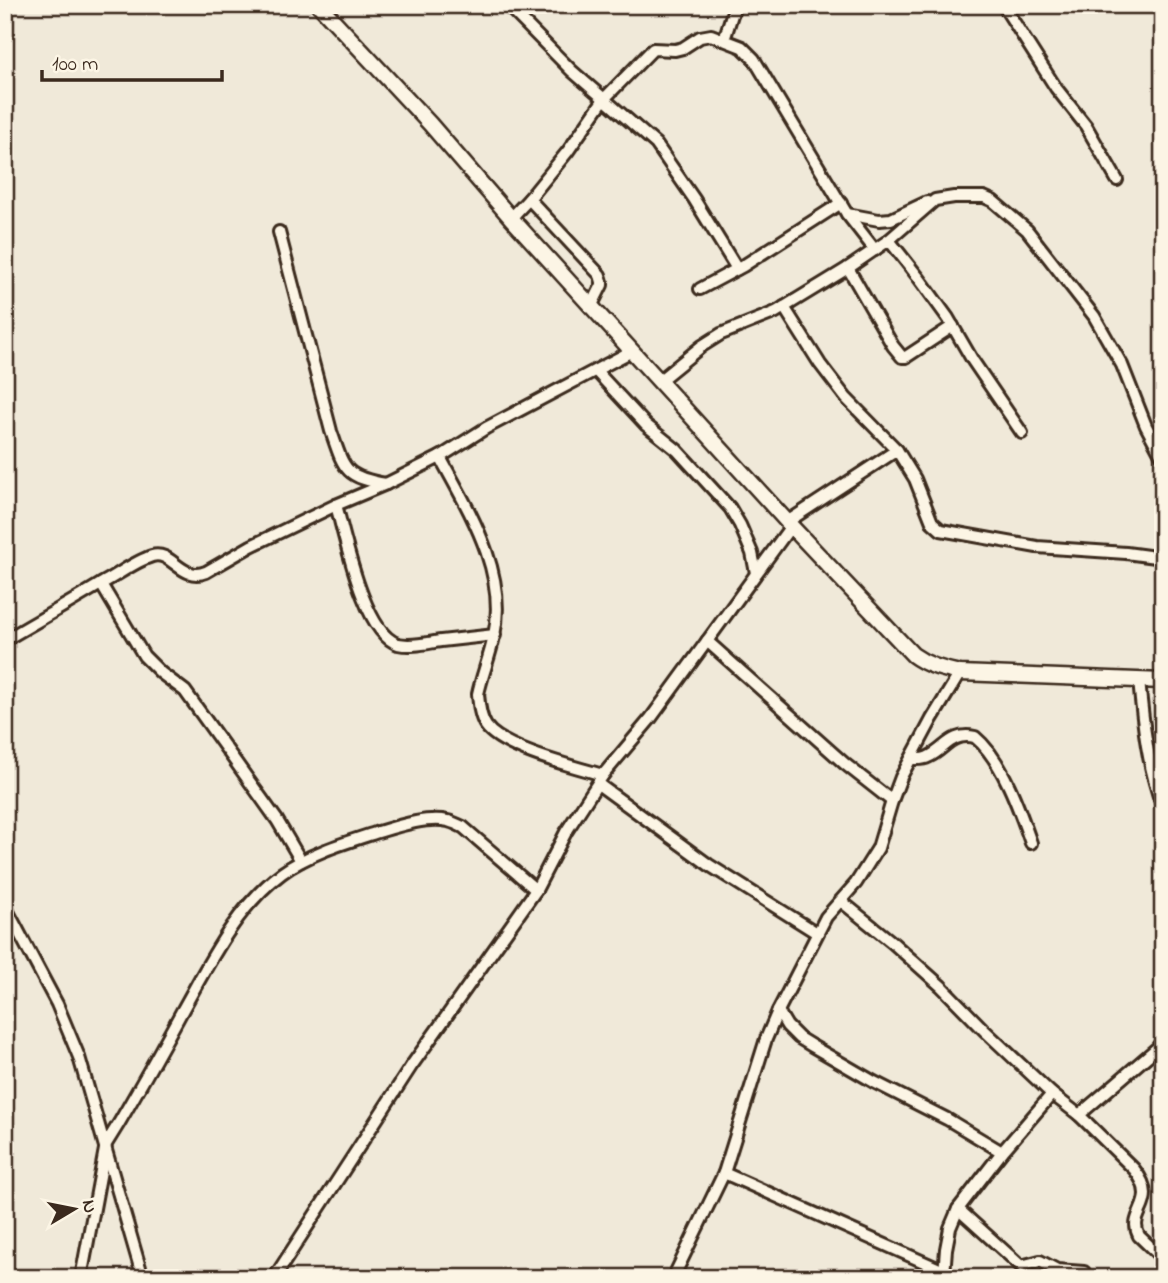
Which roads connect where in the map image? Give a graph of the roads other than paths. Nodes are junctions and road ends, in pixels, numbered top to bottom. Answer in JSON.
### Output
{"nodes":[{"id":1,"x":319,"y":5,"type":"edge"},
{"id":2,"x":507,"y":5,"type":"edge"},
{"id":3,"x":735,"y":5,"type":"edge"},
{"id":4,"x":1003,"y":5,"type":"edge"},
{"id":5,"x":724,"y":40,"type":"junction"},
{"id":6,"x":604,"y":99,"type":"junction"},
{"id":7,"x":1117,"y":180,"type":"dead end"},
{"id":8,"x":529,"y":199,"type":"junction"},
{"id":9,"x":935,"y":200,"type":"junction"},
{"id":10,"x":841,"y":203,"type":"junction"},
{"id":11,"x":847,"y":214,"type":"junction"},
{"id":12,"x":511,"y":218,"type":"junction"},
{"id":13,"x":279,"y":232,"type":"dead end"},
{"id":14,"x":889,"y":240,"type":"junction"},
{"id":15,"x":875,"y":250,"type":"junction"},
{"id":16,"x":848,"y":268,"type":"junction"},
{"id":17,"x":737,"y":269,"type":"junction"},
{"id":18,"x":700,"y":289,"type":"dead end"},
{"id":19,"x":592,"y":305,"type":"junction"},
{"id":20,"x":784,"y":307,"type":"junction"},
{"id":21,"x":953,"y":326,"type":"junction"},
{"id":22,"x":632,"y":351,"type":"junction"},
{"id":23,"x":596,"y":370,"type":"junction"},
{"id":24,"x":659,"y":381,"type":"junction"},
{"id":25,"x":1022,"y":433,"type":"dead end"},
{"id":26,"x":897,"y":450,"type":"junction"},
{"id":27,"x":440,"y":457,"type":"junction"},
{"id":28,"x":1163,"y":458,"type":"edge"},
{"id":29,"x":386,"y":484,"type":"junction"},
{"id":30,"x":336,"y":505,"type":"junction"},
{"id":31,"x":789,"y":524,"type":"junction"},
{"id":32,"x":1163,"y":558,"type":"edge"},
{"id":33,"x":756,"y":572,"type":"junction"},
{"id":34,"x":101,"y":584,"type":"junction"},
{"id":35,"x":495,"y":635,"type":"junction"},
{"id":36,"x":5,"y":639,"type":"edge"},
{"id":37,"x":707,"y":642,"type":"junction"},
{"id":38,"x":960,"y":673,"type":"junction"},
{"id":39,"x":1139,"y":680,"type":"junction"},
{"id":40,"x":1163,"y":681,"type":"edge"},
{"id":41,"x":911,"y":759,"type":"junction"},
{"id":42,"x":600,"y":780,"type":"junction"},
{"id":43,"x":892,"y":801,"type":"junction"},
{"id":44,"x":1163,"y":808,"type":"edge"},
{"id":45,"x":1031,"y":843,"type":"dead end"},
{"id":46,"x":301,"y":860,"type":"junction"},
{"id":47,"x":536,"y":890,"type":"junction"},
{"id":48,"x":841,"y":901,"type":"junction"},
{"id":49,"x":5,"y":906,"type":"edge"},
{"id":50,"x":817,"y":933,"type":"junction"},
{"id":51,"x":778,"y":1011,"type":"junction"},
{"id":52,"x":1163,"y":1040,"type":"edge"},
{"id":53,"x":1052,"y":1094,"type":"junction"},
{"id":54,"x":1079,"y":1115,"type":"junction"},
{"id":55,"x":106,"y":1144,"type":"junction"},
{"id":56,"x":1002,"y":1152,"type":"junction"},
{"id":57,"x":724,"y":1173,"type":"junction"},
{"id":58,"x":958,"y":1209,"type":"junction"},
{"id":59,"x":1163,"y":1259,"type":"edge"},
{"id":60,"x":1084,"y":1272,"type":"dead end"},
{"id":61,"x":944,"y":1275,"type":"edge"},
{"id":62,"x":81,"y":1278,"type":"edge"},
{"id":63,"x":143,"y":1278,"type":"edge"},
{"id":64,"x":274,"y":1278,"type":"edge"},
{"id":65,"x":673,"y":1278,"type":"edge"}],
"edges":[{"from":1,"to":12,"type":"street"},
{"from":2,"to":6,"type":"street"},
{"from":3,"to":5,"type":"street"},
{"from":4,"to":7,"type":"street"},
{"from":5,"to":6,"type":"street"},
{"from":5,"to":10,"type":"street"},
{"from":6,"to":8,"type":"street"},
{"from":6,"to":17,"type":"street"},
{"from":8,"to":12,"type":"street"},
{"from":8,"to":19,"type":"street"},
{"from":9,"to":11,"type":"street"},
{"from":9,"to":14,"type":"street"},
{"from":9,"to":28,"type":"street"},
{"from":10,"to":11,"type":"street"},
{"from":10,"to":17,"type":"street"},
{"from":11,"to":15,"type":"street"},
{"from":12,"to":19,"type":"street"},
{"from":13,"to":29,"type":"street"},
{"from":14,"to":15,"type":"street"},
{"from":14,"to":21,"type":"street"},
{"from":15,"to":16,"type":"street"},
{"from":16,"to":20,"type":"street"},
{"from":16,"to":21,"type":"street"},
{"from":17,"to":18,"type":"street"},
{"from":19,"to":22,"type":"street"},
{"from":20,"to":24,"type":"street"},
{"from":20,"to":26,"type":"street"},
{"from":21,"to":25,"type":"street"},
{"from":22,"to":23,"type":"street"},
{"from":22,"to":24,"type":"street"},
{"from":23,"to":27,"type":"street"},
{"from":23,"to":33,"type":"street"},
{"from":24,"to":31,"type":"street"},
{"from":26,"to":31,"type":"street"},
{"from":26,"to":32,"type":"street"},
{"from":27,"to":29,"type":"street"},
{"from":27,"to":35,"type":"street"},
{"from":29,"to":30,"type":"street"},
{"from":30,"to":34,"type":"street"},
{"from":30,"to":35,"type":"street"},
{"from":31,"to":33,"type":"street"},
{"from":31,"to":38,"type":"street"},
{"from":33,"to":37,"type":"street"},
{"from":34,"to":36,"type":"street"},
{"from":34,"to":46,"type":"street"},
{"from":35,"to":42,"type":"street"},
{"from":37,"to":42,"type":"street"},
{"from":37,"to":43,"type":"street"},
{"from":38,"to":39,"type":"street"},
{"from":38,"to":41,"type":"street"},
{"from":39,"to":40,"type":"street"},
{"from":39,"to":44,"type":"street"},
{"from":41,"to":43,"type":"street"},
{"from":41,"to":45,"type":"street"},
{"from":42,"to":47,"type":"street"},
{"from":42,"to":50,"type":"street"},
{"from":43,"to":48,"type":"street"},
{"from":46,"to":47,"type":"street"},
{"from":46,"to":55,"type":"street"},
{"from":47,"to":64,"type":"street"},
{"from":48,"to":50,"type":"street"},
{"from":48,"to":53,"type":"street"},
{"from":49,"to":55,"type":"street"},
{"from":50,"to":51,"type":"street"},
{"from":51,"to":56,"type":"street"},
{"from":51,"to":57,"type":"street"},
{"from":52,"to":54,"type":"street"},
{"from":53,"to":54,"type":"street"},
{"from":53,"to":56,"type":"street"},
{"from":54,"to":59,"type":"street"},
{"from":55,"to":62,"type":"street"},
{"from":55,"to":63,"type":"street"},
{"from":56,"to":58,"type":"street"},
{"from":57,"to":61,"type":"street"},
{"from":57,"to":65,"type":"street"},
{"from":58,"to":60,"type":"street"},
{"from":58,"to":61,"type":"street"}]}
